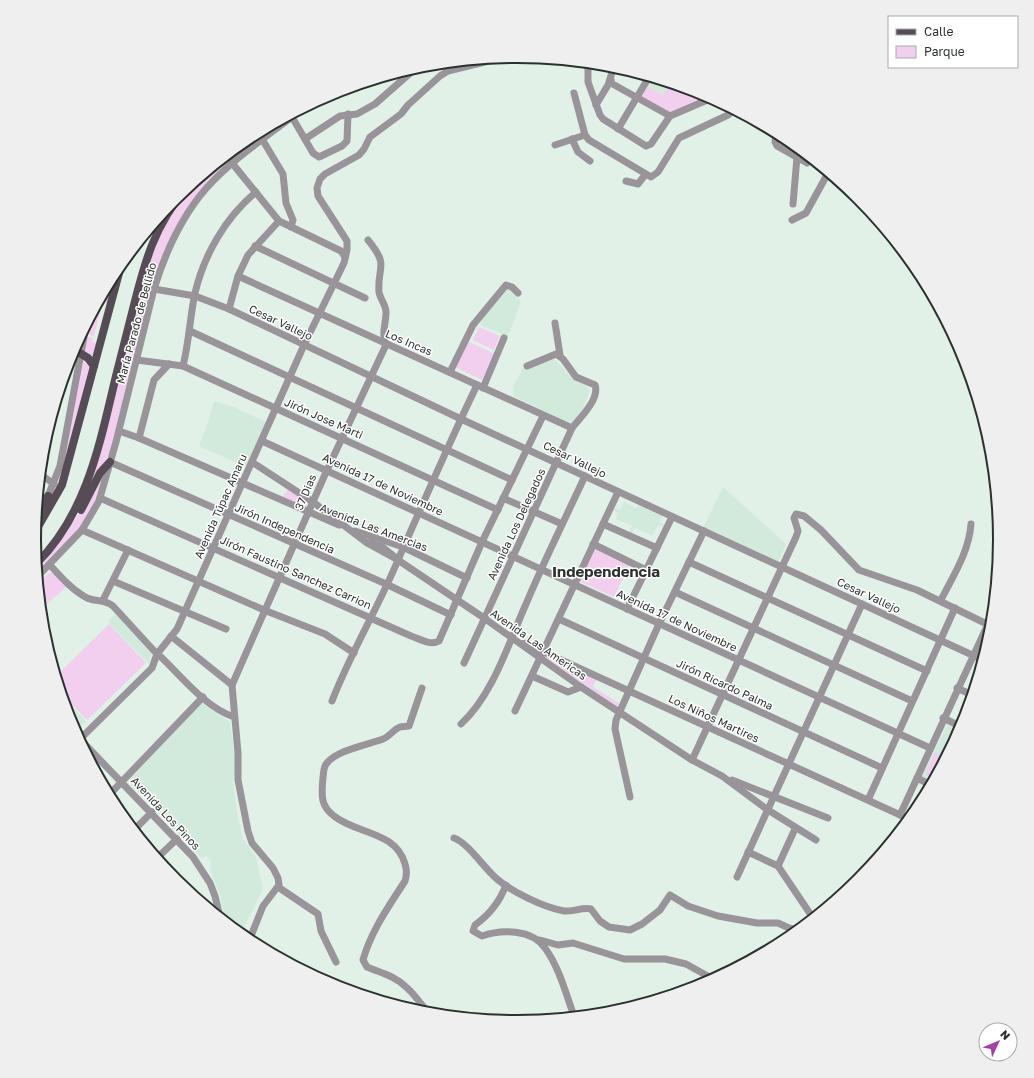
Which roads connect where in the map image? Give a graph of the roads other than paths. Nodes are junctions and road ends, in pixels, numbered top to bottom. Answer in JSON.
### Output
{"nodes":[{"id":1,"x":470,"y":66,"type":"edge"},
{"id":2,"x":588,"y":68,"type":"edge"},
{"id":3,"x":612,"y":72,"type":"edge"},
{"id":4,"x":614,"y":73,"type":"edge"},
{"id":5,"x":407,"y":76,"type":"edge"},
{"id":6,"x":647,"y":81,"type":"edge"},
{"id":7,"x":609,"y":82,"type":"junction"},
{"id":8,"x":574,"y":93,"type":"dead end"},
{"id":9,"x":637,"y":97,"type":"junction"},
{"id":10,"x":705,"y":102,"type":"edge"},
{"id":11,"x":596,"y":105,"type":"junction"},
{"id":12,"x":730,"y":113,"type":"edge"},
{"id":13,"x":348,"y":114,"type":"junction"},
{"id":14,"x":670,"y":116,"type":"junction"},
{"id":15,"x":293,"y":119,"type":"edge"},
{"id":16,"x":275,"y":129,"type":"edge"},
{"id":17,"x":618,"y":129,"type":"junction"},
{"id":18,"x":585,"y":135,"type":"junction"},
{"id":19,"x":572,"y":138,"type":"junction"},
{"id":20,"x":262,"y":139,"type":"junction"},
{"id":21,"x":305,"y":139,"type":"junction"},
{"id":22,"x":775,"y":139,"type":"edge"},
{"id":23,"x":555,"y":145,"type":"dead end"},
{"id":24,"x":797,"y":157,"type":"junction"},
{"id":25,"x":804,"y":159,"type":"edge"},
{"id":26,"x":590,"y":161,"type":"dead end"},
{"id":27,"x":232,"y":163,"type":"junction"},
{"id":28,"x":645,"y":175,"type":"junction"},
{"id":29,"x":826,"y":177,"type":"edge"},
{"id":30,"x":626,"y":181,"type":"dead end"},
{"id":31,"x":256,"y":192,"type":"junction"},
{"id":32,"x":793,"y":204,"type":"dead end"},
{"id":33,"x":165,"y":219,"type":"edge"},
{"id":34,"x":792,"y":220,"type":"dead end"},
{"id":35,"x":278,"y":221,"type":"junction"},
{"id":36,"x":291,"y":227,"type":"junction"},
{"id":37,"x":368,"y":240,"type":"dead end"},
{"id":38,"x":255,"y":246,"type":"junction"},
{"id":39,"x":345,"y":258,"type":"junction"},
{"id":40,"x":238,"y":276,"type":"junction"},
{"id":41,"x":117,"y":282,"type":"edge"},
{"id":42,"x":334,"y":283,"type":"junction"},
{"id":43,"x":154,"y":289,"type":"junction"},
{"id":44,"x":518,"y":293,"type":"dead end"},
{"id":45,"x":195,"y":296,"type":"junction"},
{"id":46,"x":365,"y":298,"type":"dead end"},
{"id":47,"x":229,"y":309,"type":"junction"},
{"id":48,"x":319,"y":314,"type":"junction"},
{"id":49,"x":555,"y":323,"type":"dead end"},
{"id":50,"x":190,"y":331,"type":"junction"},
{"id":51,"x":504,"y":338,"type":"dead end"},
{"id":52,"x":304,"y":345,"type":"junction"},
{"id":53,"x":386,"y":345,"type":"junction"},
{"id":54,"x":80,"y":352,"type":"edge"},
{"id":55,"x":98,"y":353,"type":"junction"},
{"id":56,"x":560,"y":355,"type":"junction"},
{"id":57,"x":137,"y":360,"type":"junction"},
{"id":58,"x":168,"y":364,"type":"junction"},
{"id":59,"x":94,"y":366,"type":"junction"},
{"id":60,"x":183,"y":366,"type":"junction"},
{"id":61,"x":527,"y":366,"type":"dead end"},
{"id":62,"x":450,"y":372,"type":"junction"},
{"id":63,"x":371,"y":376,"type":"junction"},
{"id":64,"x":291,"y":377,"type":"junction"},
{"id":65,"x":480,"y":386,"type":"junction"},
{"id":66,"x":356,"y":407,"type":"junction"},
{"id":67,"x":276,"y":408,"type":"junction"},
{"id":68,"x":543,"y":416,"type":"junction"},
{"id":69,"x":460,"y":419,"type":"junction"},
{"id":70,"x":572,"y":428,"type":"junction"},
{"id":71,"x":119,"y":431,"type":"junction"},
{"id":72,"x":139,"y":438,"type":"junction"},
{"id":73,"x":342,"y":438,"type":"junction"},
{"id":74,"x":262,"y":441,"type":"junction"},
{"id":75,"x":527,"y":448,"type":"junction"},
{"id":76,"x":448,"y":449,"type":"junction"},
{"id":77,"x":110,"y":462,"type":"junction"},
{"id":78,"x":252,"y":462,"type":"junction"},
{"id":79,"x":556,"y":462,"type":"junction"},
{"id":80,"x":327,"y":470,"type":"junction"},
{"id":81,"x":585,"y":476,"type":"junction"},
{"id":82,"x":45,"y":478,"type":"edge"},
{"id":83,"x":434,"y":480,"type":"junction"},
{"id":84,"x":512,"y":480,"type":"junction"},
{"id":85,"x":54,"y":484,"type":"junction"},
{"id":86,"x":243,"y":484,"type":"junction"},
{"id":87,"x":618,"y":492,"type":"junction"},
{"id":88,"x":48,"y":496,"type":"joint"},
{"id":89,"x":100,"y":498,"type":"junction"},
{"id":90,"x":503,"y":498,"type":"junction"},
{"id":91,"x":313,"y":502,"type":"junction"},
{"id":92,"x":498,"y":510,"type":"junction"},
{"id":93,"x":42,"y":512,"type":"edge"},
{"id":94,"x":418,"y":512,"type":"junction"},
{"id":95,"x":534,"y":512,"type":"junction"},
{"id":96,"x":308,"y":513,"type":"junction"},
{"id":97,"x":42,"y":515,"type":"edge"},
{"id":98,"x":228,"y":515,"type":"junction"},
{"id":99,"x":672,"y":517,"type":"junction"},
{"id":100,"x":562,"y":524,"type":"junction"},
{"id":101,"x":603,"y":524,"type":"junction"},
{"id":102,"x":971,"y":524,"type":"dead end"},
{"id":103,"x":82,"y":530,"type":"junction"},
{"id":104,"x":350,"y":530,"type":"junction"},
{"id":105,"x":704,"y":531,"type":"junction"},
{"id":106,"x":482,"y":542,"type":"junction"},
{"id":107,"x":294,"y":544,"type":"junction"},
{"id":108,"x":593,"y":544,"type":"junction"},
{"id":109,"x":52,"y":546,"type":"junction"},
{"id":110,"x":403,"y":547,"type":"junction"},
{"id":111,"x":213,"y":548,"type":"junction"},
{"id":112,"x":657,"y":548,"type":"junction"},
{"id":113,"x":128,"y":550,"type":"junction"},
{"id":114,"x":514,"y":556,"type":"junction"},
{"id":115,"x":42,"y":558,"type":"edge"},
{"id":116,"x":398,"y":560,"type":"junction"},
{"id":117,"x":689,"y":562,"type":"junction"},
{"id":118,"x":50,"y":565,"type":"junction"},
{"id":119,"x":783,"y":567,"type":"junction"},
{"id":120,"x":541,"y":569,"type":"junction"},
{"id":121,"x":646,"y":570,"type":"junction"},
{"id":122,"x":42,"y":572,"type":"edge"},
{"id":123,"x":280,"y":578,"type":"junction"},
{"id":124,"x":467,"y":578,"type":"junction"},
{"id":125,"x":112,"y":581,"type":"junction"},
{"id":126,"x":199,"y":581,"type":"junction"},
{"id":127,"x":386,"y":584,"type":"junction"},
{"id":128,"x":574,"y":584,"type":"junction"},
{"id":129,"x":675,"y":592,"type":"junction"},
{"id":130,"x":768,"y":598,"type":"junction"},
{"id":131,"x":103,"y":600,"type":"junction"},
{"id":132,"x":458,"y":600,"type":"junction"},
{"id":133,"x":941,"y":600,"type":"junction"},
{"id":134,"x":862,"y":604,"type":"junction"},
{"id":135,"x":955,"y":608,"type":"junction"},
{"id":136,"x":627,"y":609,"type":"junction"},
{"id":137,"x":264,"y":610,"type":"junction"},
{"id":138,"x":185,"y":612,"type":"junction"},
{"id":139,"x":451,"y":615,"type":"junction"},
{"id":140,"x":370,"y":617,"type":"junction"},
{"id":141,"x":484,"y":618,"type":"junction"},
{"id":142,"x":559,"y":619,"type":"junction"},
{"id":143,"x":985,"y":623,"type":"edge"},
{"id":144,"x":659,"y":624,"type":"junction"},
{"id":145,"x":754,"y":628,"type":"junction"},
{"id":146,"x":226,"y":629,"type":"dead end"},
{"id":147,"x":848,"y":634,"type":"junction"},
{"id":148,"x":983,"y":635,"type":"edge"},
{"id":149,"x":171,"y":636,"type":"junction"},
{"id":150,"x":511,"y":637,"type":"junction"},
{"id":151,"x":941,"y":640,"type":"junction"},
{"id":152,"x":354,"y":653,"type":"junction"},
{"id":153,"x":159,"y":655,"type":"junction"},
{"id":154,"x":541,"y":655,"type":"junction"},
{"id":155,"x":972,"y":655,"type":"junction"},
{"id":156,"x":643,"y":658,"type":"junction"},
{"id":157,"x":978,"y":658,"type":"edge"},
{"id":158,"x":738,"y":660,"type":"junction"},
{"id":159,"x":464,"y":663,"type":"dead end"},
{"id":160,"x":833,"y":665,"type":"junction"},
{"id":161,"x":927,"y":671,"type":"junction"},
{"id":162,"x":532,"y":676,"type":"junction"},
{"id":163,"x":232,"y":685,"type":"junction"},
{"id":164,"x":581,"y":687,"type":"junction"},
{"id":165,"x":422,"y":688,"type":"dead end"},
{"id":166,"x":957,"y":688,"type":"junction"},
{"id":167,"x":628,"y":691,"type":"junction"},
{"id":168,"x":968,"y":693,"type":"edge"},
{"id":169,"x":722,"y":695,"type":"junction"},
{"id":170,"x":203,"y":697,"type":"junction"},
{"id":171,"x":819,"y":697,"type":"junction"},
{"id":172,"x":332,"y":701,"type":"dead end"},
{"id":173,"x":912,"y":701,"type":"junction"},
{"id":174,"x":515,"y":711,"type":"dead end"},
{"id":175,"x":619,"y":712,"type":"junction"},
{"id":176,"x":234,"y":717,"type":"junction"},
{"id":177,"x":944,"y":718,"type":"junction"},
{"id":178,"x":462,"y":724,"type":"dead end"},
{"id":179,"x":956,"y":724,"type":"edge"},
{"id":180,"x":708,"y":726,"type":"junction"},
{"id":181,"x":802,"y":731,"type":"junction"},
{"id":182,"x":83,"y":734,"type":"edge"},
{"id":183,"x":898,"y":734,"type":"junction"},
{"id":184,"x":89,"y":747,"type":"edge"},
{"id":185,"x":930,"y":748,"type":"junction"},
{"id":186,"x":692,"y":760,"type":"junction"},
{"id":187,"x":788,"y":764,"type":"junction"},
{"id":188,"x":882,"y":768,"type":"junction"},
{"id":189,"x":722,"y":776,"type":"junction"},
{"id":190,"x":917,"y":778,"type":"junction"},
{"id":191,"x":122,"y":781,"type":"junction"},
{"id":192,"x":926,"y":782,"type":"edge"},
{"id":193,"x":113,"y":790,"type":"edge"},
{"id":194,"x":630,"y":797,"type":"dead end"},
{"id":195,"x":773,"y":798,"type":"junction"},
{"id":196,"x":868,"y":800,"type":"junction"},
{"id":197,"x":768,"y":810,"type":"junction"},
{"id":198,"x":152,"y":812,"type":"junction"},
{"id":199,"x":900,"y":815,"type":"junction"},
{"id":200,"x":904,"y":817,"type":"edge"},
{"id":201,"x":828,"y":818,"type":"dead end"},
{"id":202,"x":137,"y":827,"type":"edge"},
{"id":203,"x":795,"y":829,"type":"junction"},
{"id":204,"x":454,"y":838,"type":"dead end"},
{"id":205,"x":177,"y":839,"type":"junction"},
{"id":206,"x":816,"y":840,"type":"dead end"},
{"id":207,"x":748,"y":852,"type":"junction"},
{"id":208,"x":161,"y":855,"type":"edge"},
{"id":209,"x":778,"y":866,"type":"junction"},
{"id":210,"x":737,"y":877,"type":"dead end"},
{"id":211,"x":506,"y":885,"type":"junction"},
{"id":212,"x":278,"y":887,"type":"junction"},
{"id":213,"x":218,"y":910,"type":"edge"},
{"id":214,"x":810,"y":914,"type":"edge"},
{"id":215,"x":791,"y":928,"type":"edge"},
{"id":216,"x":252,"y":934,"type":"edge"},
{"id":217,"x":524,"y":935,"type":"junction"},
{"id":218,"x":336,"y":962,"type":"dead end"},
{"id":219,"x":707,"y":976,"type":"edge"},
{"id":220,"x":422,"y":1006,"type":"edge"},
{"id":221,"x":572,"y":1012,"type":"edge"}],
"edges":[{"from":1,"to":39,"type":"street"},
{"from":2,"to":11,"type":"street"},
{"from":3,"to":7,"type":"street"},
{"from":4,"to":7,"type":"street"},
{"from":5,"to":13,"type":"street"},
{"from":6,"to":9,"type":"street"},
{"from":7,"to":9,"type":"street"},
{"from":7,"to":11,"type":"street"},
{"from":8,"to":18,"type":"street"},
{"from":9,"to":14,"type":"street"},
{"from":9,"to":17,"type":"street"},
{"from":10,"to":14,"type":"street"},
{"from":11,"to":17,"type":"street"},
{"from":12,"to":28,"type":"street"},
{"from":13,"to":21,"type":"street"},
{"from":13,"to":21,"type":"street"},
{"from":14,"to":17,"type":"street"},
{"from":15,"to":21,"type":"street"},
{"from":16,"to":20,"type":"street","name":"María Parado de Bellido"},
{"from":18,"to":19,"type":"street"},
{"from":18,"to":28,"type":"street"},
{"from":19,"to":23,"type":"street"},
{"from":19,"to":26,"type":"street"},
{"from":20,"to":27,"type":"street","name":"María Parado de Bellido"},
{"from":20,"to":36,"type":"street"},
{"from":22,"to":24,"type":"street"},
{"from":24,"to":25,"type":"street"},
{"from":24,"to":32,"type":"street"},
{"from":27,"to":31,"type":"street"},
{"from":27,"to":43,"type":"street","name":"María Parado de Bellido"},
{"from":28,"to":30,"type":"street"},
{"from":29,"to":34,"type":"street"},
{"from":31,"to":35,"type":"street"},
{"from":31,"to":45,"type":"street"},
{"from":33,"to":109,"type":"main road"},
{"from":35,"to":36,"type":"street"},
{"from":35,"to":38,"type":"street"},
{"from":36,"to":39,"type":"street"},
{"from":37,"to":53,"type":"street"},
{"from":38,"to":40,"type":"street"},
{"from":38,"to":42,"type":"street"},
{"from":39,"to":42,"type":"street","name":"Avenida Túpac Amaru"},
{"from":40,"to":47,"type":"street"},
{"from":40,"to":48,"type":"street","name":"Los Incas"},
{"from":41,"to":55,"type":"main road"},
{"from":42,"to":46,"type":"street"},
{"from":42,"to":48,"type":"street","name":"Avenida Túpac Amaru"},
{"from":43,"to":45,"type":"street","name":"Cesar Vallejo"},
{"from":43,"to":57,"type":"street","name":"María Parado de Bellido"},
{"from":44,"to":62,"type":"street"},
{"from":45,"to":47,"type":"street","name":"Cesar Vallejo"},
{"from":45,"to":50,"type":"street"},
{"from":47,"to":52,"type":"street","name":"Cesar Vallejo"},
{"from":48,"to":52,"type":"street","name":"Avenida Túpac Amaru"},
{"from":48,"to":53,"type":"street","name":"Los Incas"},
{"from":49,"to":56,"type":"street"},
{"from":50,"to":60,"type":"street"},
{"from":50,"to":64,"type":"street"},
{"from":51,"to":65,"type":"street"},
{"from":52,"to":63,"type":"street","name":"Cesar Vallejo"},
{"from":52,"to":64,"type":"street","name":"Avenida Túpac Amaru"},
{"from":53,"to":62,"type":"street","name":"Los Incas"},
{"from":53,"to":63,"type":"street","name":"37 Dias"},
{"from":54,"to":55,"type":"main road"},
{"from":54,"to":59,"type":"main road"},
{"from":54,"to":85,"type":"street"},
{"from":55,"to":59,"type":"main road"},
{"from":56,"to":61,"type":"street"},
{"from":56,"to":70,"type":"street","name":"Avenida Los Delegados"},
{"from":57,"to":58,"type":"street","name":"Jirón Jose Marti"},
{"from":57,"to":71,"type":"street","name":"María Parado de Bellido"},
{"from":58,"to":60,"type":"street","name":"Jirón Jose Marti"},
{"from":58,"to":72,"type":"street"},
{"from":59,"to":97,"type":"main road"},
{"from":60,"to":67,"type":"street","name":"Jirón Jose Marti"},
{"from":62,"to":65,"type":"street","name":"Los Incas"},
{"from":63,"to":66,"type":"street","name":"37 Dias"},
{"from":63,"to":69,"type":"street","name":"Cesar Vallejo"},
{"from":64,"to":66,"type":"street"},
{"from":64,"to":67,"type":"street","name":"Avenida Túpac Amaru"},
{"from":65,"to":68,"type":"street","name":"Los Incas"},
{"from":65,"to":69,"type":"street"},
{"from":66,"to":73,"type":"street","name":"37 Dias"},
{"from":66,"to":76,"type":"street"},
{"from":67,"to":73,"type":"street","name":"Jirón Jose Marti"},
{"from":67,"to":74,"type":"street","name":"Avenida Túpac Amaru"},
{"from":68,"to":70,"type":"street","name":"Los Incas"},
{"from":68,"to":75,"type":"street"},
{"from":69,"to":75,"type":"street","name":"Cesar Vallejo"},
{"from":69,"to":76,"type":"street"},
{"from":70,"to":79,"type":"street","name":"Avenida Los Delegados"},
{"from":71,"to":72,"type":"street","name":"Avenida Las Amercias"},
{"from":71,"to":77,"type":"street","name":"María Parado de Bellido"},
{"from":72,"to":86,"type":"street","name":"Avenida Las Amercias"},
{"from":73,"to":80,"type":"street","name":"37 Dias"},
{"from":73,"to":83,"type":"street","name":"Jirón Jose Marti"},
{"from":74,"to":78,"type":"street","name":"Avenida Túpac Amaru"},
{"from":74,"to":80,"type":"street","name":"Avenida 17 de Noviembre"},
{"from":75,"to":79,"type":"street","name":"Cesar Vallejo"},
{"from":75,"to":84,"type":"street"},
{"from":76,"to":83,"type":"street"},
{"from":76,"to":84,"type":"street"},
{"from":77,"to":89,"type":"street","name":"María Parado de Bellido"},
{"from":77,"to":98,"type":"street","name":"Jirón Independencia"},
{"from":77,"to":109,"type":"main road"},
{"from":78,"to":86,"type":"street","name":"Avenida Túpac Amaru"},
{"from":78,"to":91,"type":"street","name":"Avenida Las Americas"},
{"from":79,"to":81,"type":"street","name":"Cesar Vallejo"},
{"from":79,"to":95,"type":"street","name":"Avenida Los Delegados"},
{"from":80,"to":91,"type":"street","name":"37 Dias"},
{"from":80,"to":94,"type":"street","name":"Avenida 17 de Noviembre"},
{"from":81,"to":87,"type":"street","name":"Cesar Vallejo"},
{"from":81,"to":100,"type":"street"},
{"from":82,"to":85,"type":"street"},
{"from":83,"to":92,"type":"street","name":"Jirón Jose Marti"},
{"from":83,"to":94,"type":"street"},
{"from":84,"to":90,"type":"street"},
{"from":85,"to":88,"type":"street"},
{"from":86,"to":96,"type":"street","name":"Avenida Las Amercias"},
{"from":86,"to":98,"type":"street","name":"Avenida Túpac Amaru"},
{"from":87,"to":99,"type":"street","name":"Cesar Vallejo"},
{"from":87,"to":101,"type":"street"},
{"from":88,"to":93,"type":"main road"},
{"from":89,"to":103,"type":"street","name":"María Parado de Bellido"},
{"from":89,"to":111,"type":"street","name":"Jirón Faustino Sanchez Carrion"},
{"from":90,"to":92,"type":"street"},
{"from":90,"to":95,"type":"street"},
{"from":91,"to":96,"type":"street","name":"37 Dias"},
{"from":91,"to":104,"type":"street","name":"Avenida Las Americas"},
{"from":92,"to":106,"type":"street"},
{"from":94,"to":106,"type":"street","name":"Avenida 17 de Noviembre"},
{"from":94,"to":110,"type":"street"},
{"from":95,"to":100,"type":"street"},
{"from":95,"to":114,"type":"street","name":"Avenida Los Delegados"},
{"from":96,"to":104,"type":"street","name":"Avenida Las Amercias"},
{"from":96,"to":107,"type":"street","name":"37 Dias"},
{"from":98,"to":107,"type":"street","name":"Jirón Independencia"},
{"from":98,"to":111,"type":"street","name":"Avenida Túpac Amaru"},
{"from":99,"to":105,"type":"street","name":"Cesar Vallejo"},
{"from":99,"to":112,"type":"street"},
{"from":100,"to":120,"type":"street"},
{"from":101,"to":108,"type":"street"},
{"from":101,"to":112,"type":"street"},
{"from":102,"to":133,"type":"street"},
{"from":103,"to":113,"type":"street"},
{"from":103,"to":118,"type":"street","name":"María Parado de Bellido"},
{"from":104,"to":110,"type":"street","name":"Avenida Las Amercias"},
{"from":104,"to":116,"type":"street","name":"Avenida Las Americas"},
{"from":105,"to":117,"type":"street"},
{"from":105,"to":119,"type":"street","name":"Cesar Vallejo"},
{"from":106,"to":114,"type":"street","name":"Avenida 17 de Noviembre"},
{"from":106,"to":124,"type":"street"},
{"from":107,"to":123,"type":"street","name":"37 Dias"},
{"from":107,"to":127,"type":"street","name":"Jirón Independencia"},
{"from":108,"to":121,"type":"street"},
{"from":108,"to":128,"type":"street"},
{"from":109,"to":115,"type":"main road"},
{"from":110,"to":116,"type":"street"},
{"from":110,"to":124,"type":"street","name":"Avenida Las Amercias"},
{"from":111,"to":123,"type":"street","name":"Jirón Faustino Sanchez Carrion"},
{"from":111,"to":126,"type":"street","name":"Avenida Túpac Amaru"},
{"from":112,"to":121,"type":"street"},
{"from":113,"to":125,"type":"street"},
{"from":113,"to":126,"type":"street"},
{"from":114,"to":120,"type":"street","name":"Avenida 17 de Noviembre"},
{"from":114,"to":141,"type":"street","name":"Avenida Los Delegados"},
{"from":116,"to":127,"type":"street"},
{"from":116,"to":132,"type":"street","name":"Avenida Las Americas"},
{"from":117,"to":129,"type":"street"},
{"from":117,"to":130,"type":"street"},
{"from":118,"to":122,"type":"street","name":"María Parado de Bellido"},
{"from":118,"to":131,"type":"street"},
{"from":119,"to":130,"type":"street"},
{"from":119,"to":133,"type":"street"},
{"from":119,"to":134,"type":"street","name":"Cesar Vallejo"},
{"from":120,"to":128,"type":"street","name":"Avenida 17 de Noviembre"},
{"from":120,"to":150,"type":"street"},
{"from":121,"to":136,"type":"street"},
{"from":123,"to":137,"type":"street","name":"37 Dias"},
{"from":123,"to":140,"type":"street","name":"Jirón Faustino Sanchez Carrion"},
{"from":124,"to":132,"type":"street"},
{"from":125,"to":131,"type":"street"},
{"from":125,"to":138,"type":"street"},
{"from":126,"to":137,"type":"street"},
{"from":126,"to":138,"type":"street","name":"Avenida Túpac Amaru"},
{"from":127,"to":139,"type":"street","name":"Jirón Independencia"},
{"from":127,"to":140,"type":"street"},
{"from":128,"to":136,"type":"street","name":"Avenida 17 de Noviembre"},
{"from":128,"to":142,"type":"street"},
{"from":129,"to":144,"type":"street"},
{"from":129,"to":145,"type":"street"},
{"from":130,"to":145,"type":"street"},
{"from":130,"to":147,"type":"street"},
{"from":131,"to":153,"type":"street"},
{"from":132,"to":139,"type":"street"},
{"from":132,"to":141,"type":"street","name":"Avenida Las Americas"},
{"from":133,"to":135,"type":"street"},
{"from":134,"to":147,"type":"street"},
{"from":134,"to":151,"type":"street","name":"Cesar Vallejo"},
{"from":135,"to":143,"type":"street"},
{"from":135,"to":151,"type":"street"},
{"from":136,"to":144,"type":"street","name":"Avenida 17 de Noviembre"},
{"from":137,"to":152,"type":"street"},
{"from":137,"to":163,"type":"street","name":"37 Dias"},
{"from":138,"to":146,"type":"street"},
{"from":138,"to":149,"type":"street","name":"Avenida Túpac Amaru"},
{"from":139,"to":140,"type":"street","name":"Jirón Faustino Sanchez Carrion"},
{"from":140,"to":152,"type":"street"},
{"from":141,"to":150,"type":"street","name":"Avenida Las Americas"},
{"from":141,"to":159,"type":"street","name":"Avenida Los Delegados"},
{"from":142,"to":154,"type":"street"},
{"from":142,"to":156,"type":"street","name":"Jirón Ricardo Palma"},
{"from":144,"to":156,"type":"street"},
{"from":144,"to":158,"type":"street","name":"Avenida 17 de Noviembre"},
{"from":145,"to":158,"type":"street"},
{"from":145,"to":160,"type":"street"},
{"from":147,"to":160,"type":"street"},
{"from":147,"to":161,"type":"street"},
{"from":148,"to":155,"type":"street"},
{"from":149,"to":153,"type":"street","name":"Avenida Túpac Amaru"},
{"from":149,"to":163,"type":"street"},
{"from":150,"to":154,"type":"street","name":"Los Niños Martires"},
{"from":150,"to":178,"type":"street"},
{"from":151,"to":155,"type":"street","name":"Cesar Vallejo"},
{"from":151,"to":161,"type":"street"},
{"from":152,"to":172,"type":"street"},
{"from":153,"to":170,"type":"street"},
{"from":153,"to":182,"type":"street","name":"Avenida Túpac Amaru"},
{"from":154,"to":162,"type":"street"},
{"from":154,"to":164,"type":"street","name":"Avenida Las Americas"},
{"from":154,"to":167,"type":"street","name":"Los Niños Martires"},
{"from":155,"to":157,"type":"street","name":"Cesar Vallejo"},
{"from":155,"to":166,"type":"street"},
{"from":156,"to":167,"type":"street"},
{"from":156,"to":169,"type":"street","name":"Jirón Ricardo Palma"},
{"from":158,"to":169,"type":"street"},
{"from":158,"to":171,"type":"street","name":"Avenida 17 de Noviembre"},
{"from":160,"to":171,"type":"street"},
{"from":160,"to":173,"type":"street"},
{"from":161,"to":173,"type":"street"},
{"from":162,"to":164,"type":"street"},
{"from":162,"to":174,"type":"street"},
{"from":163,"to":176,"type":"street"},
{"from":164,"to":175,"type":"street","name":"Avenida Las Americas"},
{"from":165,"to":220,"type":"street"},
{"from":166,"to":168,"type":"street"},
{"from":166,"to":177,"type":"street"},
{"from":167,"to":175,"type":"street"},
{"from":167,"to":180,"type":"street","name":"Los Niños Martires"},
{"from":169,"to":180,"type":"street"},
{"from":169,"to":181,"type":"street","name":"Jirón Ricardo Palma"},
{"from":170,"to":176,"type":"street"},
{"from":170,"to":191,"type":"street"},
{"from":171,"to":181,"type":"street"},
{"from":171,"to":183,"type":"street","name":"Avenida 17 de Noviembre"},
{"from":173,"to":183,"type":"street"},
{"from":175,"to":186,"type":"street","name":"Avenida Las Americas"},
{"from":175,"to":194,"type":"street"},
{"from":176,"to":212,"type":"street"},
{"from":177,"to":179,"type":"street"},
{"from":177,"to":185,"type":"street"},
{"from":180,"to":186,"type":"street"},
{"from":180,"to":187,"type":"street","name":"Los Niños Martires"},
{"from":181,"to":187,"type":"street"},
{"from":181,"to":188,"type":"street","name":"Jirón Ricardo Palma"},
{"from":183,"to":185,"type":"street","name":"Avenida 17 de Noviembre"},
{"from":183,"to":188,"type":"street"},
{"from":184,"to":191,"type":"street","name":"Avenida Los Pinos"},
{"from":185,"to":190,"type":"street"},
{"from":186,"to":189,"type":"street","name":"Avenida Las Americas"},
{"from":187,"to":195,"type":"street"},
{"from":187,"to":196,"type":"street","name":"Los Niños Martires"},
{"from":188,"to":196,"type":"street"},
{"from":189,"to":195,"type":"street"},
{"from":189,"to":197,"type":"street","name":"Avenida Las Americas"},
{"from":190,"to":192,"type":"street"},
{"from":190,"to":199,"type":"street"},
{"from":191,"to":193,"type":"street"},
{"from":191,"to":198,"type":"street","name":"Avenida Los Pinos"},
{"from":195,"to":197,"type":"street"},
{"from":195,"to":201,"type":"street"},
{"from":196,"to":199,"type":"street","name":"Los Niños Martires"},
{"from":197,"to":203,"type":"street","name":"Avenida Las Americas"},
{"from":197,"to":207,"type":"street"},
{"from":198,"to":202,"type":"street"},
{"from":198,"to":205,"type":"street","name":"Avenida Los Pinos"},
{"from":199,"to":200,"type":"street","name":"Los Niños Martires"},
{"from":203,"to":206,"type":"street","name":"Avenida Las Americas"},
{"from":203,"to":209,"type":"street"},
{"from":204,"to":211,"type":"street"},
{"from":205,"to":208,"type":"street"},
{"from":205,"to":213,"type":"street","name":"Avenida Los Pinos"},
{"from":207,"to":209,"type":"street"},
{"from":207,"to":210,"type":"street"},
{"from":209,"to":214,"type":"street"},
{"from":211,"to":215,"type":"street"},
{"from":211,"to":217,"type":"street"},
{"from":212,"to":216,"type":"street"},
{"from":212,"to":218,"type":"street"},
{"from":217,"to":219,"type":"street"},
{"from":217,"to":221,"type":"street"}]}
